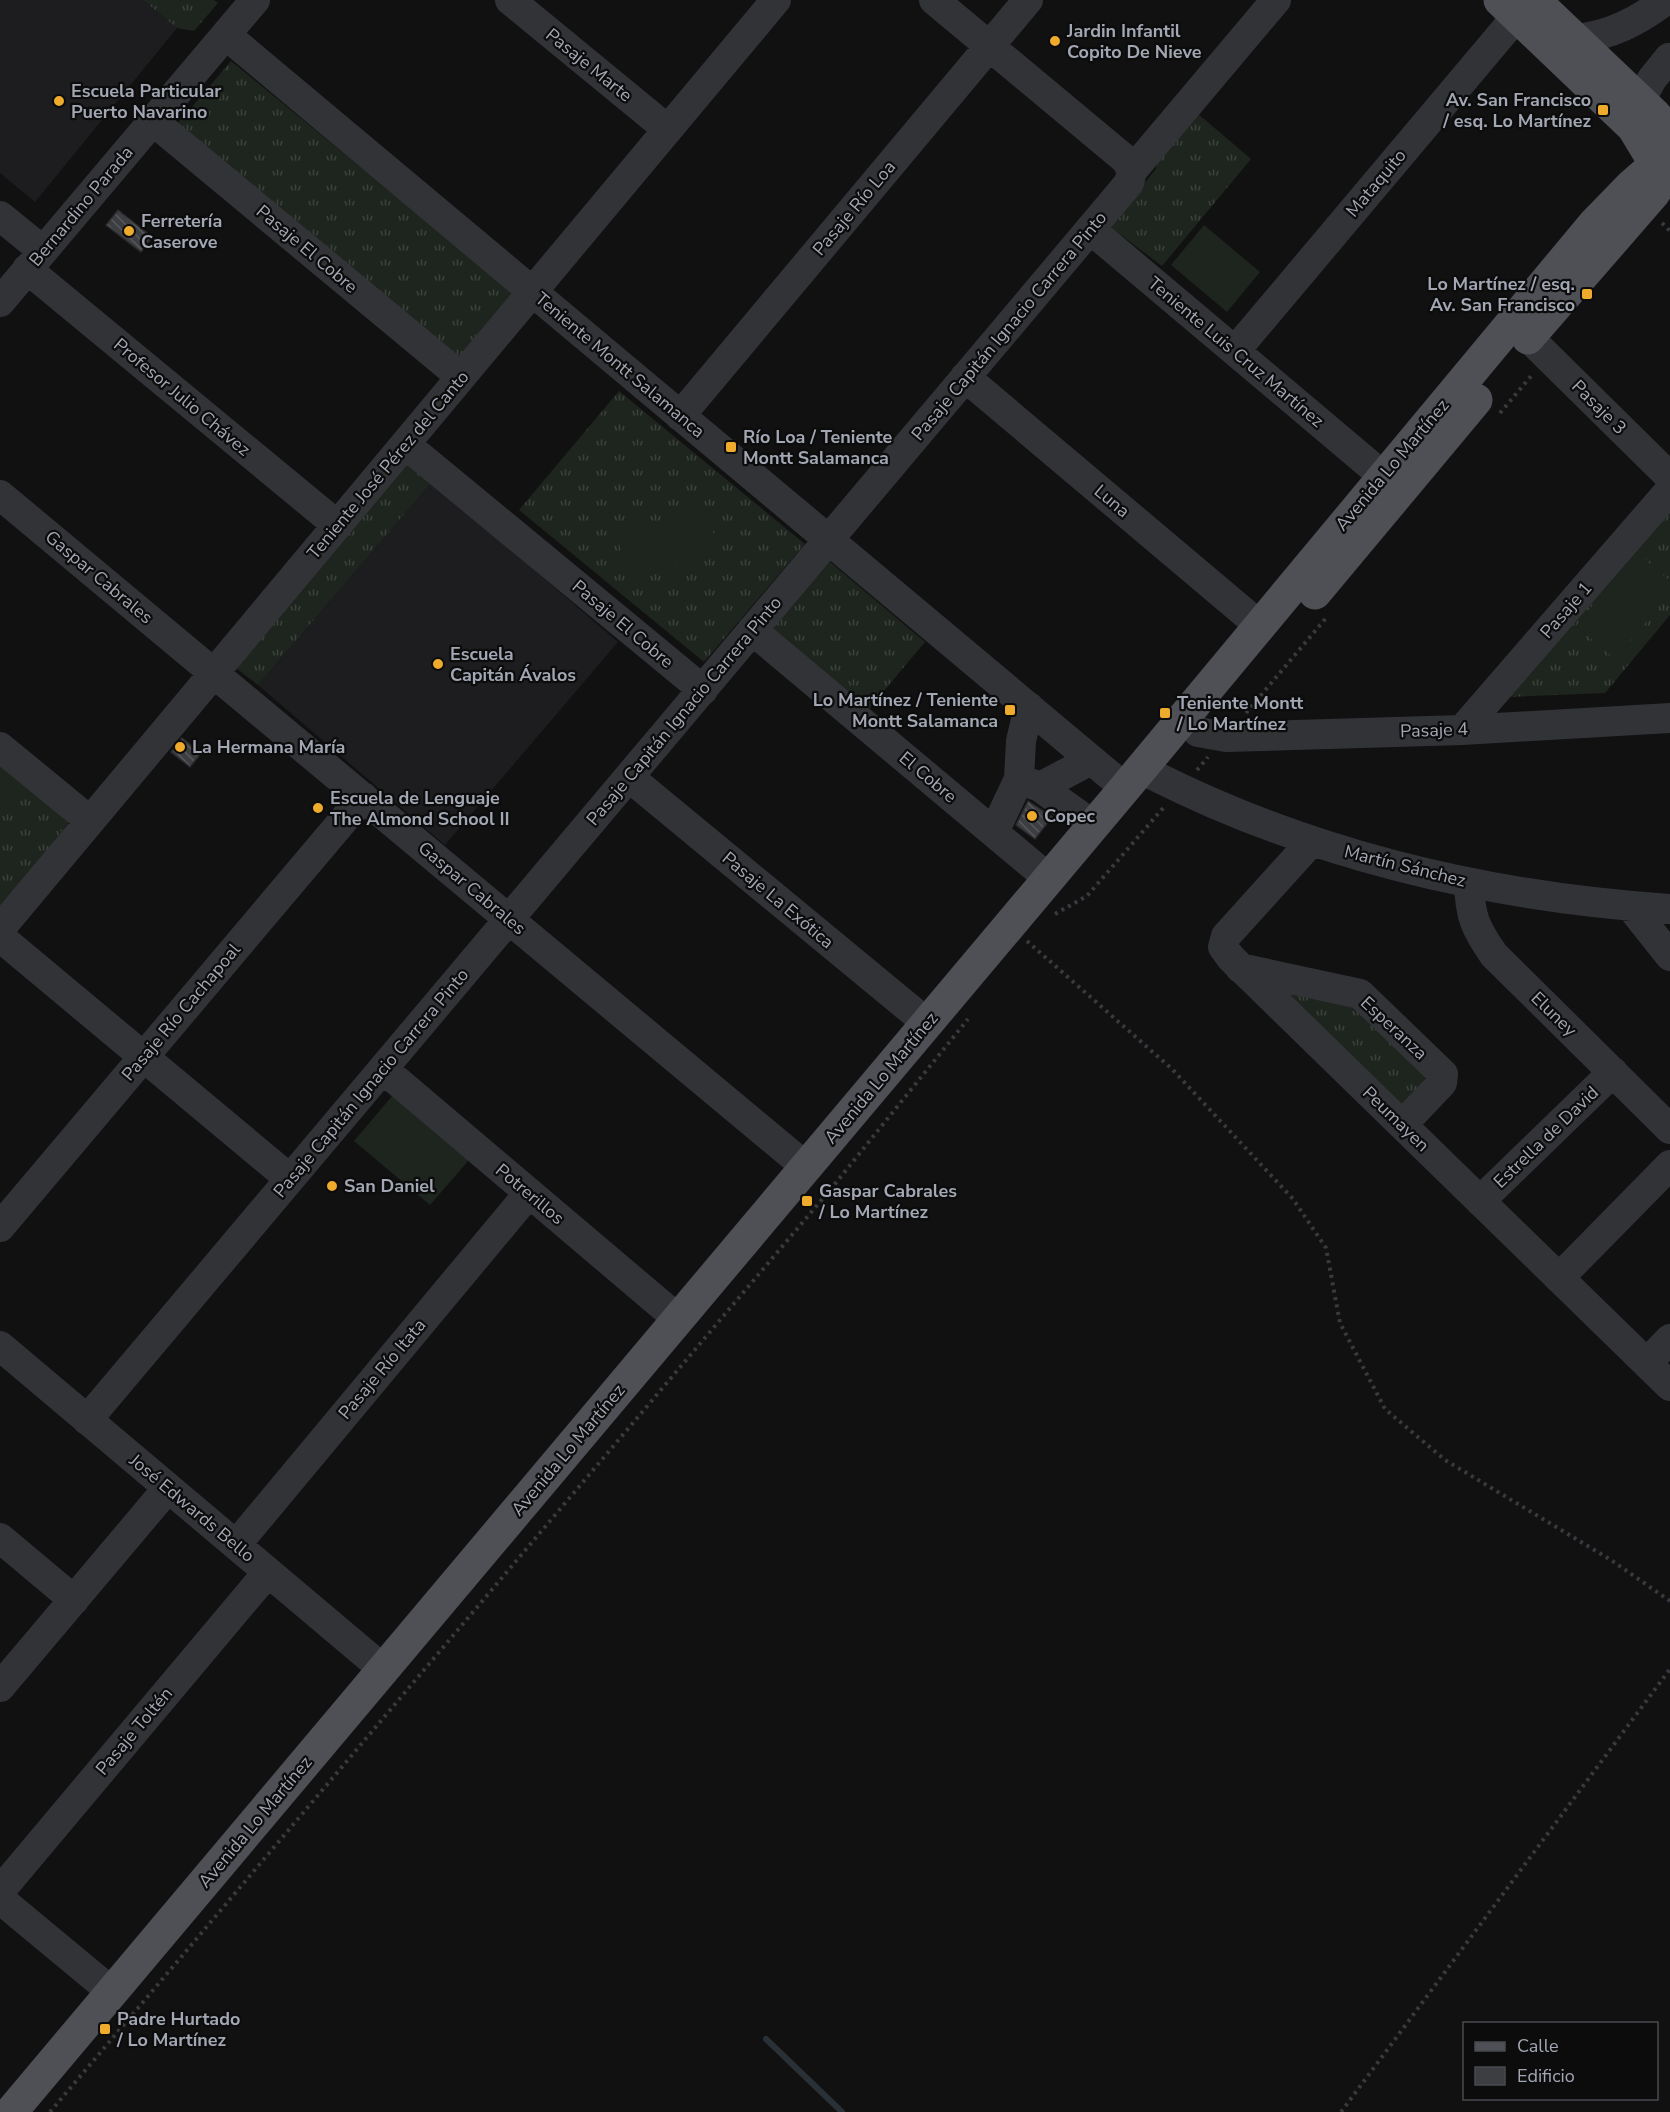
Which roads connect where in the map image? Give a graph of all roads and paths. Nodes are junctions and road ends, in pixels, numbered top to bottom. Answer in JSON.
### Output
{"nodes":[{"id":1,"x":510,"y":0,"type":"edge"},
{"id":2,"x":776,"y":0,"type":"edge"},
{"id":3,"x":934,"y":0,"type":"edge"},
{"id":4,"x":1028,"y":0,"type":"edge"},
{"id":5,"x":1276,"y":0,"type":"edge"},
{"id":6,"x":1666,"y":0,"type":"edge"},
{"id":7,"x":244,"y":4,"type":"edge"},
{"id":8,"x":1517,"y":5,"type":"edge"},
{"id":9,"x":1636,"y":22,"type":"junction"},
{"id":10,"x":226,"y":35,"type":"junction"},
{"id":11,"x":1575,"y":39,"type":"junction"},
{"id":12,"x":989,"y":46,"type":"junction"},
{"id":13,"x":1670,"y":58,"type":"edge"},
{"id":14,"x":1640,"y":100,"type":"junction"},
{"id":15,"x":153,"y":121,"type":"junction"},
{"id":16,"x":667,"y":129,"type":"junction"},
{"id":17,"x":1670,"y":133,"type":"edge"},
{"id":18,"x":1132,"y":171,"type":"junction"},
{"id":19,"x":1667,"y":173,"type":"edge"},
{"id":20,"x":1660,"y":222,"type":"dead end"},
{"id":21,"x":4,"y":228,"type":"edge"},
{"id":22,"x":1090,"y":229,"type":"junction"},
{"id":23,"x":1652,"y":231,"type":"dead end"},
{"id":24,"x":35,"y":260,"type":"junction"},
{"id":25,"x":532,"y":291,"type":"junction"},
{"id":26,"x":0,"y":302,"type":"edge"},
{"id":27,"x":1538,"y":347,"type":"junction"},
{"id":28,"x":1235,"y":351,"type":"junction"},
{"id":29,"x":461,"y":377,"type":"junction"},
{"id":30,"x":965,"y":377,"type":"junction"},
{"id":31,"x":680,"y":416,"type":"junction"},
{"id":32,"x":1494,"y":420,"type":"dead end"},
{"id":33,"x":405,"y":444,"type":"junction"},
{"id":34,"x":1383,"y":476,"type":"junction"},
{"id":35,"x":1670,"y":477,"type":"edge"},
{"id":36,"x":1670,"y":490,"type":"edge"},
{"id":37,"x":0,"y":495,"type":"edge"},
{"id":38,"x":337,"y":525,"type":"junction"},
{"id":39,"x":828,"y":540,"type":"junction"},
{"id":40,"x":1333,"y":610,"type":"dead end"},
{"id":41,"x":1259,"y":625,"type":"junction"},
{"id":42,"x":752,"y":630,"type":"junction"},
{"id":43,"x":213,"y":673,"type":"junction"},
{"id":44,"x":703,"y":690,"type":"junction"},
{"id":45,"x":1029,"y":707,"type":"junction"},
{"id":46,"x":1670,"y":718,"type":"edge"},
{"id":47,"x":1462,"y":730,"type":"junction"},
{"id":48,"x":1212,"y":735,"type":"junction"},
{"id":49,"x":0,"y":747,"type":"edge"},
{"id":50,"x":1091,"y":760,"type":"junction"},
{"id":51,"x":629,"y":777,"type":"junction"},
{"id":52,"x":1029,"y":783,"type":"junction"},
{"id":53,"x":1153,"y":784,"type":"junction"},
{"id":54,"x":363,"y":797,"type":"junction"},
{"id":55,"x":90,"y":821,"type":"junction"},
{"id":56,"x":1093,"y":825,"type":"junction"},
{"id":57,"x":994,"y":832,"type":"junction"},
{"id":58,"x":1312,"y":842,"type":"junction"},
{"id":59,"x":1048,"y":878,"type":"junction"},
{"id":60,"x":1469,"y":883,"type":"junction"},
{"id":61,"x":1631,"y":907,"type":"junction"},
{"id":62,"x":1670,"y":909,"type":"edge"},
{"id":63,"x":1052,"y":916,"type":"dead end"},
{"id":64,"x":509,"y":919,"type":"junction"},
{"id":65,"x":0,"y":929,"type":"edge"},
{"id":66,"x":0,"y":937,"type":"edge"},
{"id":67,"x":1024,"y":939,"type":"junction"},
{"id":68,"x":1670,"y":956,"type":"edge"},
{"id":69,"x":1240,"y":968,"type":"junction"},
{"id":70,"x":970,"y":1017,"type":"dead end"},
{"id":71,"x":927,"y":1023,"type":"junction"},
{"id":72,"x":144,"y":1057,"type":"junction"},
{"id":73,"x":383,"y":1069,"type":"junction"},
{"id":74,"x":1612,"y":1072,"type":"junction"},
{"id":75,"x":1402,"y":1125,"type":"junction"},
{"id":76,"x":1670,"y":1129,"type":"edge"},
{"id":77,"x":1670,"y":1165,"type":"edge"},
{"id":78,"x":806,"y":1167,"type":"junction"},
{"id":79,"x":290,"y":1179,"type":"junction"},
{"id":80,"x":529,"y":1193,"type":"junction"},
{"id":81,"x":1480,"y":1202,"type":"junction"},
{"id":82,"x":0,"y":1227,"type":"edge"},
{"id":83,"x":1559,"y":1278,"type":"junction"},
{"id":84,"x":678,"y":1319,"type":"junction"},
{"id":85,"x":1670,"y":1339,"type":"edge"},
{"id":86,"x":0,"y":1347,"type":"edge"},
{"id":87,"x":1647,"y":1364,"type":"junction"},
{"id":88,"x":1670,"y":1386,"type":"edge"},
{"id":89,"x":87,"y":1420,"type":"junction"},
{"id":90,"x":168,"y":1488,"type":"junction"},
{"id":91,"x":0,"y":1538,"type":"edge"},
{"id":92,"x":236,"y":1545,"type":"junction"},
{"id":93,"x":268,"y":1572,"type":"junction"},
{"id":94,"x":74,"y":1599,"type":"junction"},
{"id":95,"x":1670,"y":1601,"type":"edge"},
{"id":96,"x":383,"y":1669,"type":"junction"},
{"id":97,"x":1670,"y":1669,"type":"edge"},
{"id":98,"x":0,"y":1687,"type":"edge"},
{"id":99,"x":0,"y":1891,"type":"edge"},
{"id":100,"x":0,"y":1899,"type":"edge"},
{"id":101,"x":112,"y":1992,"type":"junction"},
{"id":102,"x":11,"y":2112,"type":"edge"},
{"id":103,"x":50,"y":2112,"type":"edge"},
{"id":104,"x":1341,"y":2112,"type":"edge"}],
"edges":[{"from":1,"to":16,"type":"street","name":"Pasaje Marte"},
{"from":2,"to":16,"type":"street","name":"Teniente José Pérez del Canto"},
{"from":3,"to":12,"type":"street"},
{"from":4,"to":12,"type":"street","name":"Pasaje Río Loa"},
{"from":5,"to":18,"type":"street","name":"Pasaje Capitán Ignacio Carrera Pinto"},
{"from":6,"to":9,"type":"street"},
{"from":7,"to":10,"type":"street","name":"Bernardino Parada"},
{"from":8,"to":11,"type":"main road"},
{"from":8,"to":19,"type":"main road"},
{"from":8,"to":28,"type":"street","name":"Mataquito"},
{"from":9,"to":11,"type":"street"},
{"from":9,"to":13,"type":"street"},
{"from":10,"to":15,"type":"street","name":"Bernardino Parada"},
{"from":10,"to":25,"type":"street","name":"Teniente Montt Salamanca"},
{"from":11,"to":14,"type":"main road"},
{"from":12,"to":18,"type":"street"},
{"from":12,"to":31,"type":"street","name":"Pasaje Río Loa"},
{"from":13,"to":14,"type":"street"},
{"from":14,"to":17,"type":"main road"},
{"from":15,"to":24,"type":"street","name":"Bernardino Parada"},
{"from":15,"to":29,"type":"street","name":"Pasaje El Cobre"},
{"from":16,"to":25,"type":"street","name":"Teniente José Pérez del Canto"},
{"from":18,"to":22,"type":"street","name":"Pasaje Capitán Ignacio Carrera Pinto"},
{"from":19,"to":27,"type":"main road","name":"Avenida Lo Martínez"},
{"from":19,"to":34,"type":"main road","name":"Avenida Lo Martínez"},
{"from":20,"to":23,"type":"path"},
{"from":21,"to":24,"type":"street","name":"Profesor Julio Chávez"},
{"from":22,"to":28,"type":"street","name":"Teniente Luis Cruz Martínez"},
{"from":22,"to":30,"type":"street","name":"Pasaje Capitán Ignacio Carrera Pinto"},
{"from":24,"to":26,"type":"street","name":"Bernardino Parada"},
{"from":24,"to":38,"type":"street","name":"Profesor Julio Chávez"},
{"from":25,"to":29,"type":"street","name":"Teniente José Pérez del Canto"},
{"from":25,"to":31,"type":"street","name":"Teniente Montt Salamanca"},
{"from":27,"to":32,"type":"path"},
{"from":27,"to":35,"type":"street","name":"Pasaje 3"},
{"from":27,"to":48,"type":"main road","name":"Avenida Lo Martínez"},
{"from":28,"to":34,"type":"street","name":"Teniente Luis Cruz Martínez"},
{"from":29,"to":33,"type":"street","name":"Teniente José Pérez del Canto"},
{"from":30,"to":39,"type":"street","name":"Pasaje Capitán Ignacio Carrera Pinto"},
{"from":30,"to":41,"type":"street","name":"Luna"},
{"from":31,"to":39,"type":"street","name":"Teniente Montt Salamanca"},
{"from":33,"to":38,"type":"street","name":"Teniente José Pérez del Canto"},
{"from":33,"to":44,"type":"street","name":"Pasaje El Cobre"},
{"from":34,"to":41,"type":"main road","name":"Avenida Lo Martínez"},
{"from":36,"to":47,"type":"street","name":"Pasaje 1"},
{"from":37,"to":43,"type":"street","name":"Gaspar Cabrales"},
{"from":38,"to":43,"type":"street","name":"Teniente José Pérez del Canto"},
{"from":39,"to":42,"type":"street","name":"Pasaje Capitán Ignacio Carrera Pinto"},
{"from":39,"to":45,"type":"street","name":"Teniente Montt Salamanca"},
{"from":40,"to":48,"type":"path"},
{"from":41,"to":53,"type":"main road","name":"Avenida Lo Martínez"},
{"from":42,"to":44,"type":"street","name":"Pasaje Capitán Ignacio Carrera Pinto"},
{"from":42,"to":57,"type":"street","name":"El Cobre"},
{"from":43,"to":54,"type":"street","name":"Gaspar Cabrales"},
{"from":43,"to":55,"type":"street","name":"Teniente José Pérez del Canto"},
{"from":44,"to":51,"type":"street","name":"Pasaje Capitán Ignacio Carrera Pinto"},
{"from":45,"to":50,"type":"street","name":"Teniente Montt Salamanca"},
{"from":45,"to":52,"type":"street"},
{"from":46,"to":47,"type":"street","name":"Pasaje 4"},
{"from":47,"to":48,"type":"street","name":"Pasaje 4"},
{"from":48,"to":53,"type":"main road","name":"Avenida Lo Martínez"},
{"from":48,"to":53,"type":"path"},
{"from":49,"to":55,"type":"street"},
{"from":50,"to":52,"type":"street"},
{"from":50,"to":53,"type":"street","name":"Teniente Montt Salamanca"},
{"from":51,"to":64,"type":"street","name":"Pasaje Capitán Ignacio Carrera Pinto"},
{"from":51,"to":71,"type":"street","name":"Pasaje La Exótica"},
{"from":52,"to":56,"type":"street"},
{"from":52,"to":57,"type":"street"},
{"from":53,"to":56,"type":"main road","name":"Avenida Lo Martínez"},
{"from":53,"to":58,"type":"street","name":"Martín Sánchez"},
{"from":53,"to":63,"type":"path"},
{"from":54,"to":64,"type":"street","name":"Gaspar Cabrales"},
{"from":54,"to":72,"type":"street","name":"Pasaje Río Cachapoal"},
{"from":55,"to":65,"type":"street","name":"Teniente José Pérez del Canto"},
{"from":56,"to":59,"type":"main road","name":"Avenida Lo Martínez"},
{"from":57,"to":59,"type":"street","name":"El Cobre"},
{"from":58,"to":60,"type":"street","name":"Martín Sánchez"},
{"from":58,"to":69,"type":"street","name":"Peumayen"},
{"from":59,"to":67,"type":"main road","name":"Avenida Lo Martínez"},
{"from":60,"to":61,"type":"street","name":"Martín Sánchez"},
{"from":60,"to":74,"type":"street","name":"Eluney"},
{"from":61,"to":62,"type":"street","name":"Martín Sánchez"},
{"from":61,"to":68,"type":"street"},
{"from":64,"to":73,"type":"street","name":"Pasaje Capitán Ignacio Carrera Pinto"},
{"from":64,"to":78,"type":"street","name":"Gaspar Cabrales"},
{"from":66,"to":72,"type":"street"},
{"from":67,"to":71,"type":"main road","name":"Avenida Lo Martínez"},
{"from":67,"to":95,"type":"path"},
{"from":69,"to":75,"type":"street","name":"Peumayen"},
{"from":69,"to":75,"type":"street","name":"Esperanza"},
{"from":70,"to":103,"type":"path"},
{"from":71,"to":78,"type":"main road","name":"Avenida Lo Martínez"},
{"from":72,"to":79,"type":"street"},
{"from":72,"to":82,"type":"street","name":"Pasaje Río Cachapoal"},
{"from":73,"to":79,"type":"street","name":"Pasaje Capitán Ignacio Carrera Pinto"},
{"from":73,"to":80,"type":"street","name":"Potrerillos"},
{"from":74,"to":76,"type":"street","name":"Eluney"},
{"from":74,"to":81,"type":"street","name":"Estrella de David"},
{"from":75,"to":81,"type":"street","name":"Peumayen"},
{"from":77,"to":83,"type":"street"},
{"from":78,"to":84,"type":"main road","name":"Avenida Lo Martínez"},
{"from":79,"to":89,"type":"street","name":"Pasaje Capitán Ignacio Carrera Pinto"},
{"from":80,"to":84,"type":"street","name":"Potrerillos"},
{"from":80,"to":92,"type":"street","name":"Pasaje Río Itata"},
{"from":81,"to":83,"type":"street","name":"Peumayen"},
{"from":83,"to":87,"type":"street","name":"Peumayen"},
{"from":84,"to":96,"type":"main road","name":"Avenida Lo Martínez"},
{"from":85,"to":87,"type":"street"},
{"from":86,"to":89,"type":"street","name":"José Edwards Bello"},
{"from":87,"to":88,"type":"street","name":"Peumayen"},
{"from":89,"to":90,"type":"street","name":"José Edwards Bello"},
{"from":90,"to":92,"type":"street","name":"José Edwards Bello"},
{"from":90,"to":94,"type":"street"},
{"from":91,"to":94,"type":"street"},
{"from":92,"to":93,"type":"street","name":"José Edwards Bello"},
{"from":93,"to":96,"type":"street","name":"José Edwards Bello"},
{"from":93,"to":99,"type":"street","name":"Pasaje Toltén"},
{"from":94,"to":98,"type":"street"},
{"from":96,"to":101,"type":"main road","name":"Avenida Lo Martínez"},
{"from":97,"to":104,"type":"path"},
{"from":100,"to":101,"type":"street"},
{"from":101,"to":102,"type":"main road","name":"Avenida Lo Martínez"}]}
